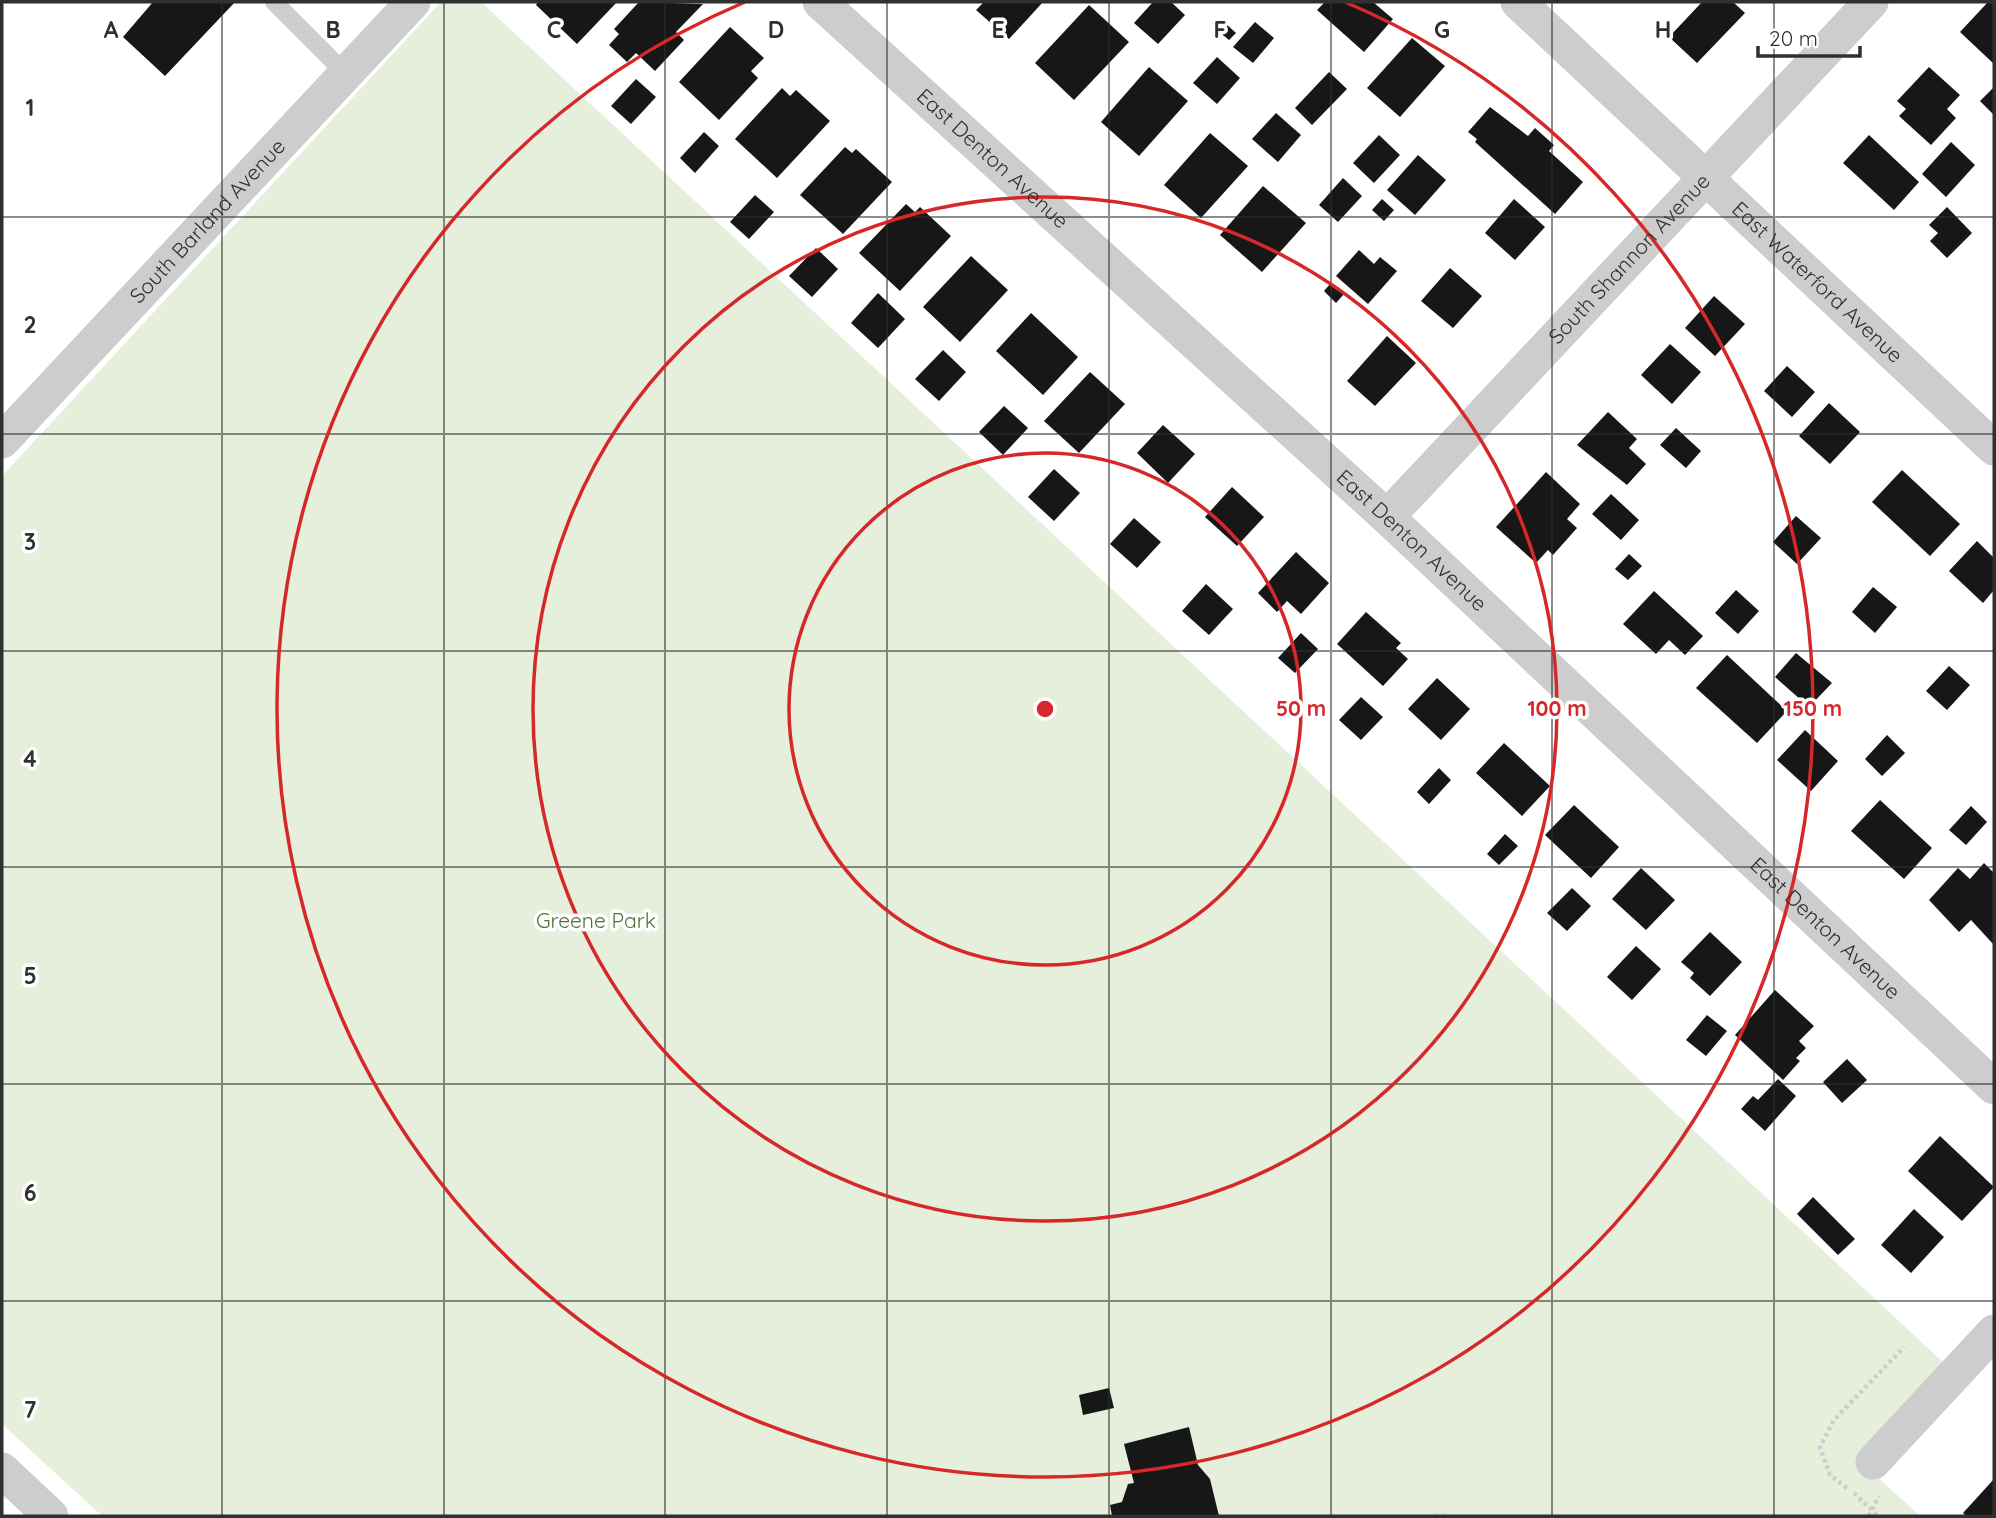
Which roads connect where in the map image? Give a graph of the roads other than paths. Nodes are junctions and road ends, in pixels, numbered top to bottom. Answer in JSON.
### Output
{"nodes":[{"id":1,"x":274,"y":2,"type":"edge"},
{"id":2,"x":413,"y":2,"type":"edge"},
{"id":3,"x":820,"y":2,"type":"edge"},
{"id":4,"x":1520,"y":2,"type":"edge"},
{"id":5,"x":1871,"y":2,"type":"edge"},
{"id":6,"x":346,"y":74,"type":"junction"},
{"id":7,"x":1705,"y":178,"type":"junction"},
{"id":8,"x":2,"y":441,"type":"edge"},
{"id":9,"x":1994,"y":447,"type":"edge"},
{"id":10,"x":1387,"y":517,"type":"junction"},
{"id":11,"x":1994,"y":1087,"type":"edge"},
{"id":12,"x":1994,"y":1332,"type":"edge"},
{"id":13,"x":1873,"y":1462,"type":"dead end"},
{"id":14,"x":2,"y":1470,"type":"edge"},
{"id":15,"x":51,"y":1516,"type":"edge"}],
"edges":[{"from":1,"to":6,"type":"lane"},
{"from":2,"to":6,"type":"street","name":"South Barland Avenue"},
{"from":3,"to":10,"type":"street","name":"East Denton Avenue"},
{"from":4,"to":7,"type":"street","name":"East Waterford Avenue"},
{"from":5,"to":7,"type":"street","name":"South Shannon Avenue"},
{"from":6,"to":8,"type":"street","name":"South Barland Avenue"},
{"from":7,"to":9,"type":"street","name":"East Waterford Avenue"},
{"from":7,"to":10,"type":"street","name":"South Shannon Avenue"},
{"from":10,"to":11,"type":"street","name":"East Denton Avenue"},
{"from":12,"to":13,"type":"street"},
{"from":14,"to":15,"type":"street"}]}
